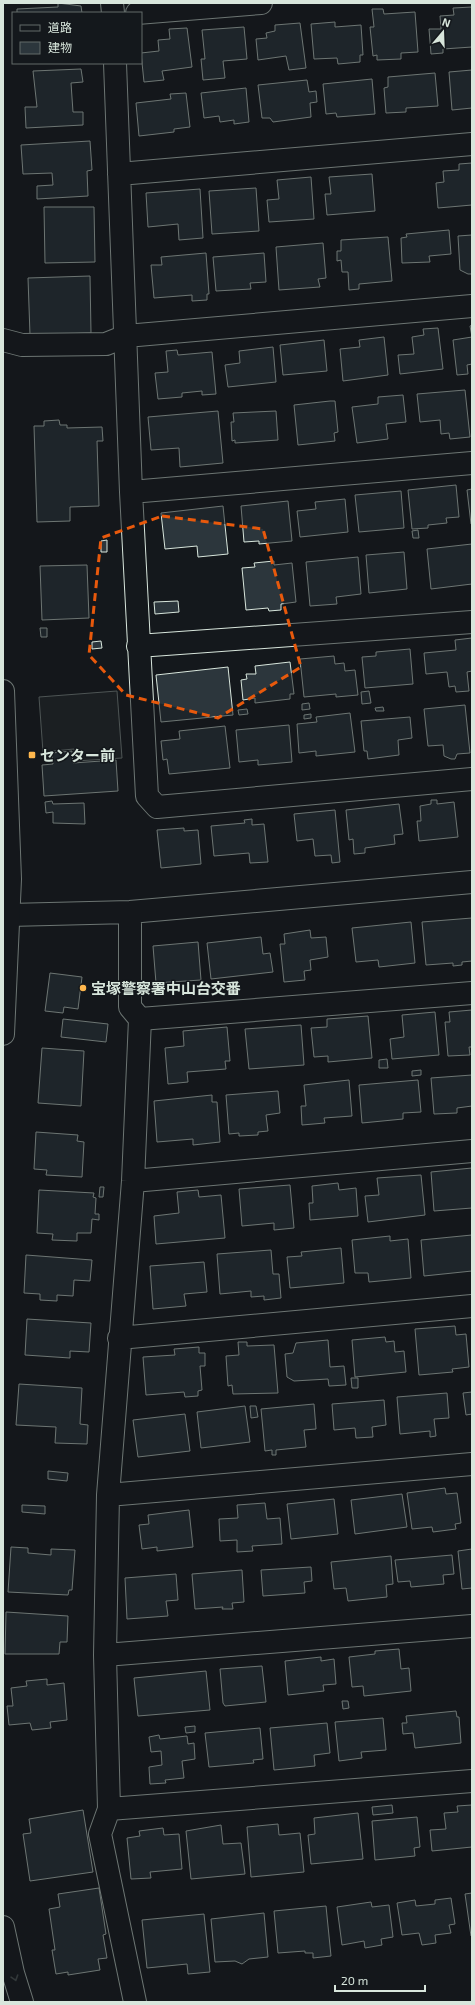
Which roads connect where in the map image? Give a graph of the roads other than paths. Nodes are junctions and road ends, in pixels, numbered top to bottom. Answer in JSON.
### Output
{"nodes":[{"id":1,"x":261,"y":3,"type":"edge"},
{"id":2,"x":142,"y":13,"type":"edge"},
{"id":3,"x":115,"y":64,"type":"edge"},
{"id":4,"x":472,"y":144,"type":"edge"},
{"id":5,"x":119,"y":174,"type":"junction"},
{"id":6,"x":472,"y":306,"type":"edge"},
{"id":7,"x":126,"y":336,"type":"junction"},
{"id":8,"x":3,"y":340,"type":"edge"},
{"id":9,"x":472,"y":463,"type":"edge"},
{"id":10,"x":131,"y":492,"type":"junction"},
{"id":11,"x":472,"y":622,"type":"edge"},
{"id":12,"x":138,"y":646,"type":"junction"},
{"id":13,"x":3,"y":691,"type":"edge"},
{"id":14,"x":472,"y":779,"type":"edge"},
{"id":15,"x":472,"y":882,"type":"edge"},
{"id":16,"x":130,"y":912,"type":"junction"},
{"id":17,"x":9,"y":915,"type":"junction"},
{"id":18,"x":472,"y":993,"type":"edge"},
{"id":19,"x":140,"y":1019,"type":"junction"},
{"id":20,"x":3,"y":1034,"type":"edge"},
{"id":21,"x":472,"y":1151,"type":"edge"},
{"id":22,"x":133,"y":1181,"type":"junction"},
{"id":23,"x":472,"y":1306,"type":"edge"},
{"id":24,"x":119,"y":1338,"type":"junction"},
{"id":25,"x":472,"y":1464,"type":"edge"},
{"id":26,"x":108,"y":1495,"type":"junction"},
{"id":27,"x":472,"y":1626,"type":"edge"},
{"id":28,"x":105,"y":1655,"type":"junction"},
{"id":29,"x":472,"y":1780,"type":"edge"},
{"id":30,"x":109,"y":1809,"type":"junction"},
{"id":31,"x":3,"y":1927,"type":"edge"},
{"id":32,"x":22,"y":2002,"type":"edge"},
{"id":33,"x":135,"y":2002,"type":"edge"}],
"edges":[{"from":1,"to":2,"type":"street"},
{"from":3,"to":5,"type":"street"},
{"from":4,"to":5,"type":"street"},
{"from":5,"to":7,"type":"street"},
{"from":6,"to":7,"type":"street"},
{"from":7,"to":8,"type":"street"},
{"from":7,"to":10,"type":"street"},
{"from":9,"to":10,"type":"street"},
{"from":10,"to":12,"type":"street"},
{"from":11,"to":12,"type":"street"},
{"from":12,"to":14,"type":"street"},
{"from":13,"to":17,"type":"street"},
{"from":15,"to":16,"type":"street"},
{"from":16,"to":17,"type":"street"},
{"from":16,"to":19,"type":"street"},
{"from":17,"to":20,"type":"street"},
{"from":18,"to":19,"type":"street"},
{"from":19,"to":22,"type":"street"},
{"from":21,"to":22,"type":"street"},
{"from":22,"to":24,"type":"street"},
{"from":23,"to":24,"type":"street"},
{"from":24,"to":26,"type":"street"},
{"from":25,"to":26,"type":"street"},
{"from":26,"to":28,"type":"street"},
{"from":27,"to":28,"type":"street"},
{"from":28,"to":30,"type":"street"},
{"from":29,"to":30,"type":"street"},
{"from":30,"to":33,"type":"street"},
{"from":31,"to":32,"type":"street","one_way":true}]}
